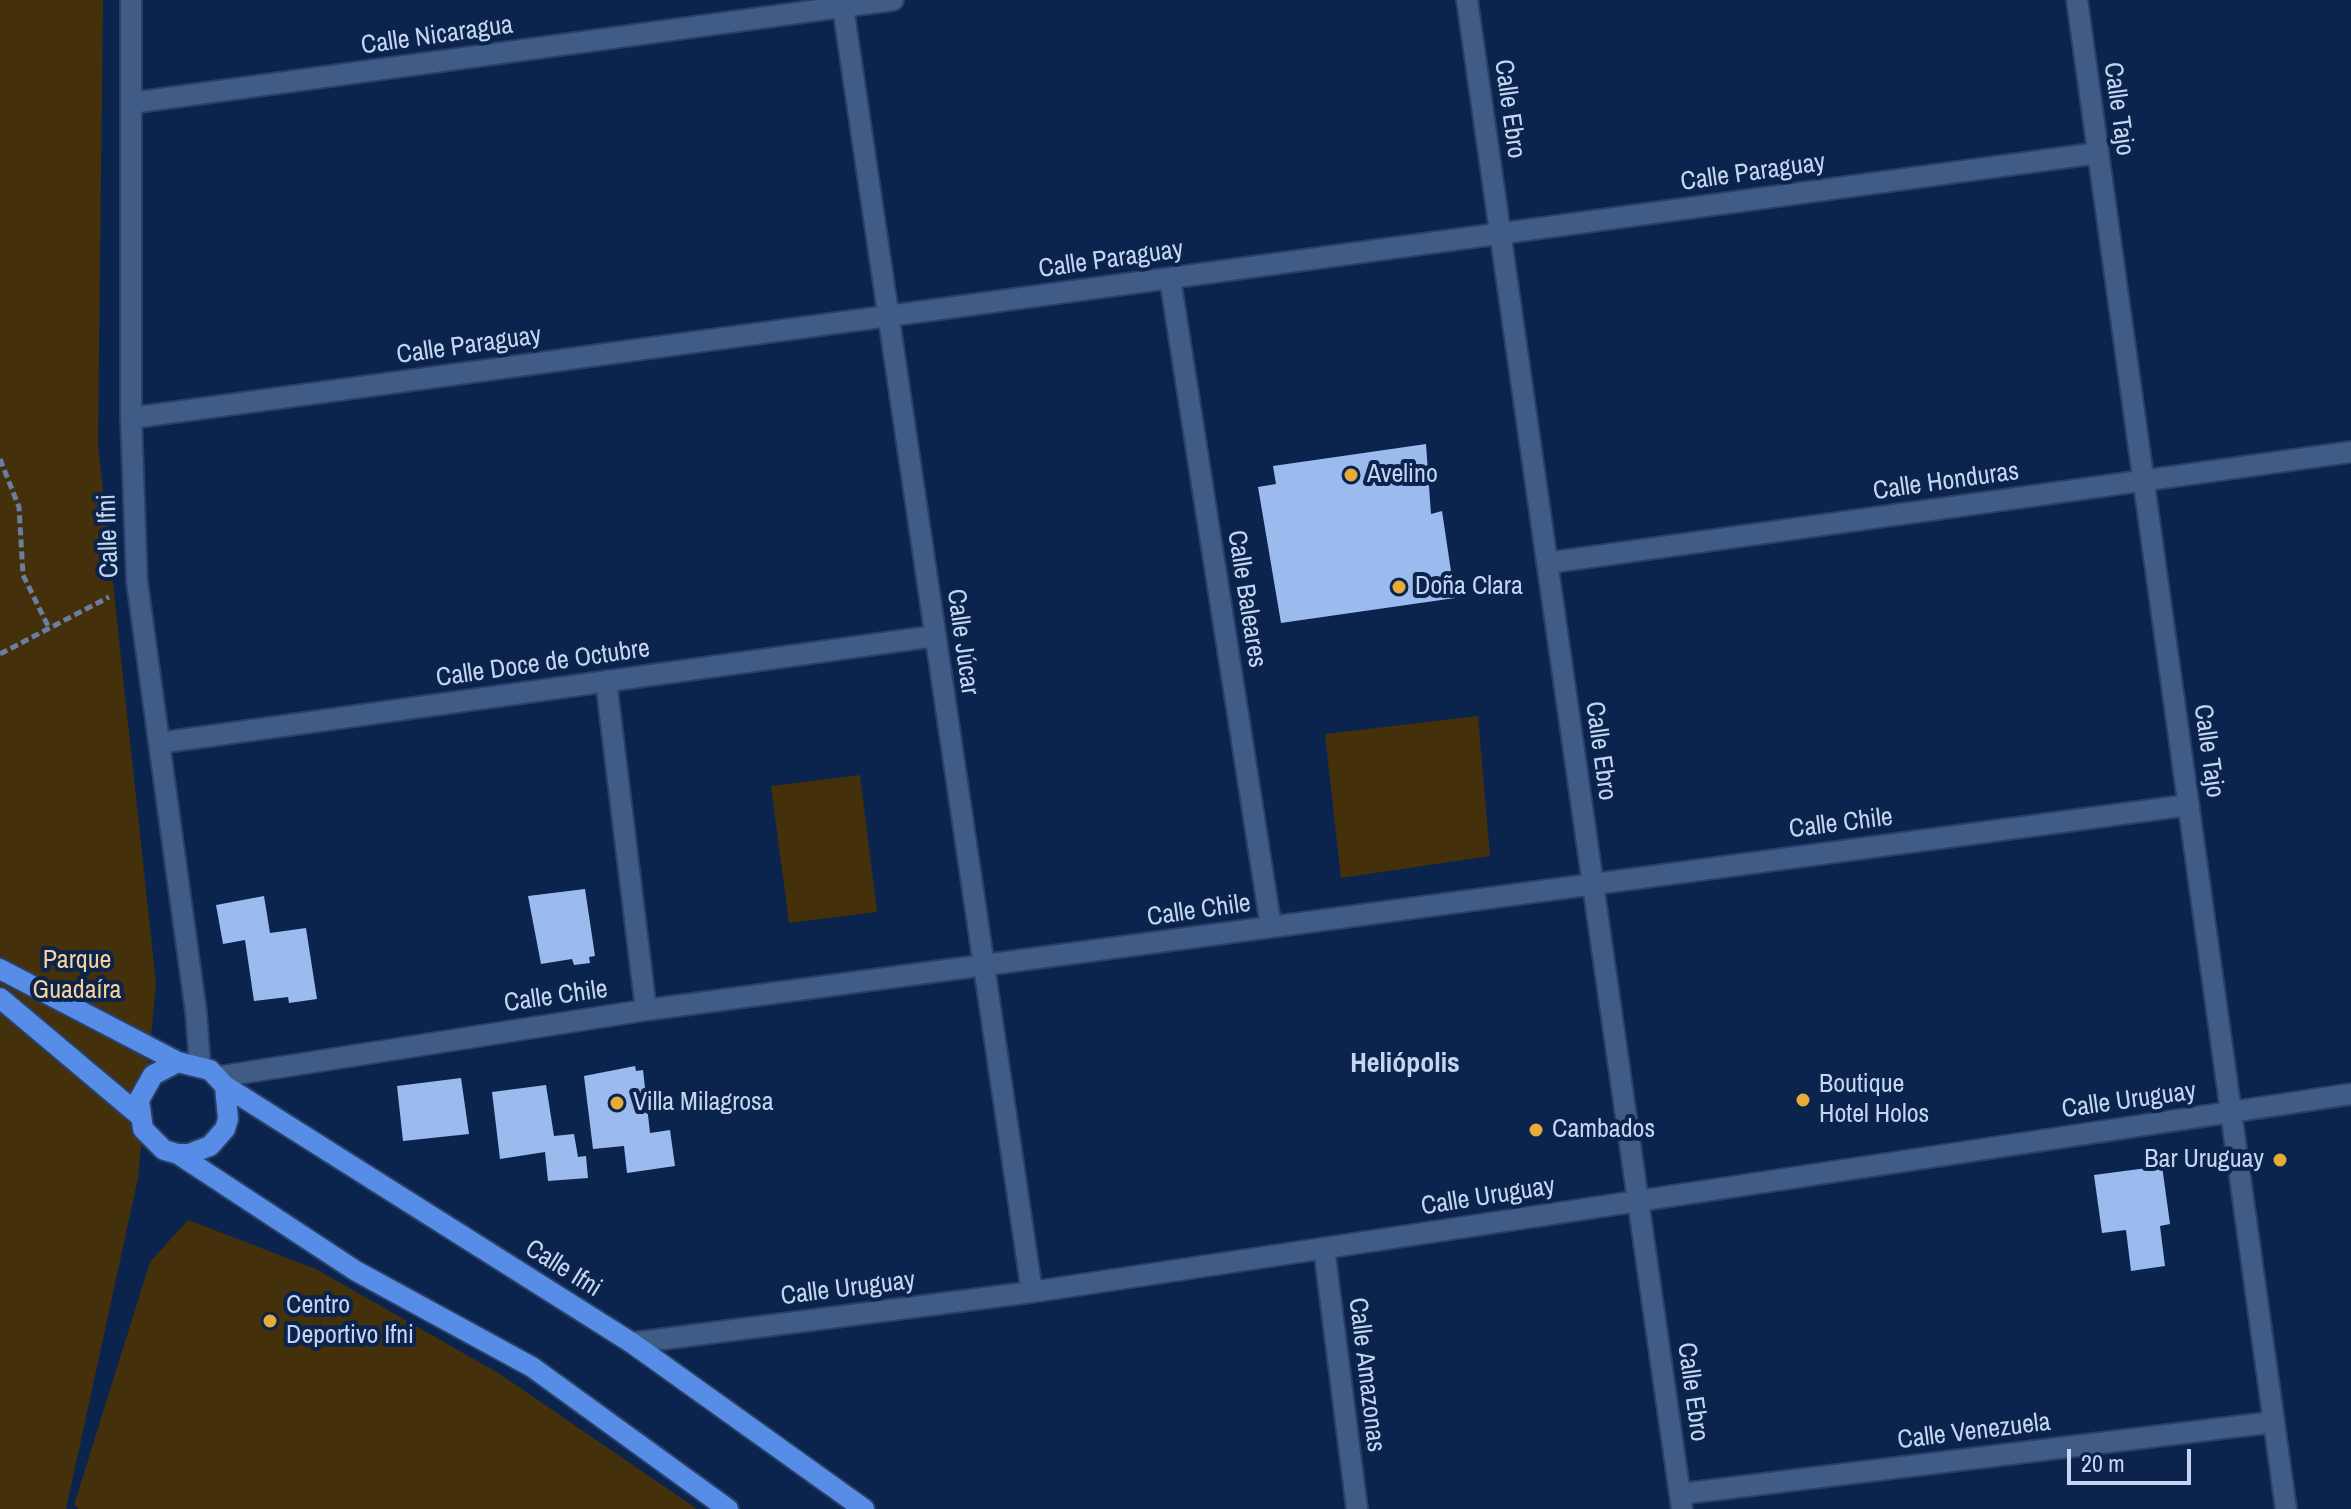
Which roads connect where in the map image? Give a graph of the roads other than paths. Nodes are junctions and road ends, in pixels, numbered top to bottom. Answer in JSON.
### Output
{"nodes":[{"id":1,"x":131,"y":0,"type":"edge"},
{"id":2,"x":893,"y":0,"type":"edge"},
{"id":3,"x":1467,"y":0,"type":"edge"},
{"id":4,"x":2077,"y":0,"type":"edge"},
{"id":5,"x":842,"y":4,"type":"edge"},
{"id":6,"x":131,"y":103,"type":"junction"},
{"id":7,"x":2098,"y":153,"type":"junction"},
{"id":8,"x":1500,"y":232,"type":"junction"},
{"id":9,"x":1170,"y":278,"type":"junction"},
{"id":10,"x":888,"y":315,"type":"junction"},
{"id":11,"x":131,"y":418,"type":"junction"},
{"id":12,"x":2351,"y":452,"type":"edge"},
{"id":13,"x":2144,"y":481,"type":"junction"},
{"id":14,"x":1547,"y":563,"type":"junction"},
{"id":15,"x":935,"y":636,"type":"junction"},
{"id":16,"x":606,"y":681,"type":"junction"},
{"id":17,"x":159,"y":743,"type":"junction"},
{"id":18,"x":2189,"y":805,"type":"junction"},
{"id":19,"x":1593,"y":883,"type":"junction"},
{"id":20,"x":1271,"y":927,"type":"junction"},
{"id":21,"x":983,"y":966,"type":"junction"},
{"id":22,"x":0,"y":969,"type":"edge"},
{"id":23,"x":0,"y":998,"type":"edge"},
{"id":24,"x":646,"y":1010,"type":"junction"},
{"id":25,"x":178,"y":1062,"type":"junction"},
{"id":26,"x":214,"y":1076,"type":"junction"},
{"id":27,"x":2351,"y":1094,"type":"edge"},
{"id":28,"x":2231,"y":1112,"type":"junction"},
{"id":29,"x":139,"y":1115,"type":"junction"},
{"id":30,"x":178,"y":1154,"type":"junction"},
{"id":31,"x":1638,"y":1201,"type":"junction"},
{"id":32,"x":1324,"y":1248,"type":"junction"},
{"id":33,"x":1032,"y":1292,"type":"junction"},
{"id":34,"x":632,"y":1343,"type":"junction"},
{"id":35,"x":2274,"y":1422,"type":"junction"},
{"id":36,"x":1681,"y":1502,"type":"edge"},
{"id":37,"x":728,"y":1509,"type":"edge"},
{"id":38,"x":864,"y":1509,"type":"edge"},
{"id":39,"x":1357,"y":1509,"type":"edge"},
{"id":40,"x":2286,"y":1509,"type":"edge"}],
"edges":[{"from":1,"to":6,"type":"street","name":"Calle Ifni"},
{"from":2,"to":5,"type":"street","name":"Calle Nicaragua"},
{"from":3,"to":8,"type":"street","name":"Calle Ebro"},
{"from":4,"to":7,"type":"street","name":"Calle Tajo"},
{"from":5,"to":6,"type":"street","name":"Calle Nicaragua"},
{"from":5,"to":10,"type":"street","name":"Calle Júcar"},
{"from":6,"to":11,"type":"street","name":"Calle Ifni"},
{"from":7,"to":8,"type":"street","name":"Calle Paraguay"},
{"from":7,"to":13,"type":"street","name":"Calle Tajo"},
{"from":8,"to":9,"type":"street","name":"Calle Paraguay"},
{"from":8,"to":14,"type":"street","name":"Calle Ebro"},
{"from":9,"to":10,"type":"street","name":"Calle Paraguay"},
{"from":9,"to":20,"type":"street","name":"Calle Baleares"},
{"from":10,"to":11,"type":"street","name":"Calle Paraguay"},
{"from":10,"to":15,"type":"street","name":"Calle Júcar"},
{"from":11,"to":17,"type":"street","name":"Calle Ifni"},
{"from":12,"to":13,"type":"street","name":"Calle Honduras"},
{"from":13,"to":14,"type":"street","name":"Calle Honduras"},
{"from":13,"to":18,"type":"street","name":"Calle Tajo"},
{"from":14,"to":19,"type":"street","name":"Calle Ebro"},
{"from":15,"to":16,"type":"street","name":"Calle Doce de Octubre"},
{"from":15,"to":21,"type":"street","name":"Calle Júcar"},
{"from":16,"to":17,"type":"street","name":"Calle Doce de Octubre"},
{"from":16,"to":24,"type":"street"},
{"from":17,"to":26,"type":"street","name":"Calle Ifni"},
{"from":18,"to":19,"type":"street","name":"Calle Chile"},
{"from":18,"to":28,"type":"street","name":"Calle Tajo"},
{"from":19,"to":20,"type":"street","name":"Calle Chile"},
{"from":19,"to":31,"type":"street","name":"Calle Ebro"},
{"from":20,"to":21,"type":"street","name":"Calle Chile"},
{"from":21,"to":24,"type":"street","name":"Calle Chile"},
{"from":21,"to":33,"type":"street","name":"Calle Júcar"},
{"from":22,"to":25,"type":"main road"},
{"from":23,"to":29,"type":"main road"},
{"from":24,"to":26,"type":"street","name":"Calle Chile"},
{"from":25,"to":26,"type":"main road"},
{"from":25,"to":29,"type":"main road"},
{"from":26,"to":30,"type":"main road"},
{"from":26,"to":34,"type":"main road","name":"Calle Ifni"},
{"from":27,"to":28,"type":"street","name":"Calle Uruguay"},
{"from":28,"to":31,"type":"street","name":"Calle Uruguay"},
{"from":28,"to":35,"type":"street","name":"Calle Tajo"},
{"from":29,"to":30,"type":"main road"},
{"from":30,"to":37,"type":"main road"},
{"from":31,"to":32,"type":"street","name":"Calle Uruguay"},
{"from":31,"to":36,"type":"street","name":"Calle Ebro"},
{"from":32,"to":33,"type":"street","name":"Calle Uruguay"},
{"from":32,"to":39,"type":"street","name":"Calle Amazonas"},
{"from":33,"to":34,"type":"street","name":"Calle Uruguay"},
{"from":34,"to":38,"type":"main road","name":"Calle Ifni"},
{"from":35,"to":36,"type":"street","name":"Calle Venezuela"},
{"from":35,"to":40,"type":"street","name":"Calle Tajo"}]}
